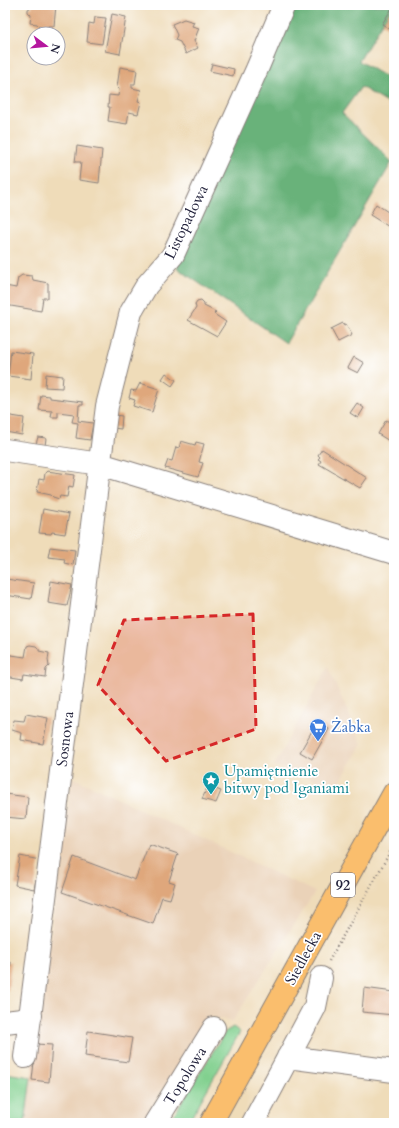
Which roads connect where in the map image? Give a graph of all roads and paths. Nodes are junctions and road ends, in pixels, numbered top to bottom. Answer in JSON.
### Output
{"nodes":[{"id":1,"x":284,"y":5,"type":"edge"},
{"id":2,"x":5,"y":450,"type":"edge"},
{"id":3,"x":100,"y":464,"type":"junction"},
{"id":4,"x":394,"y":553,"type":"edge"},
{"id":5,"x":394,"y":793,"type":"edge"},
{"id":6,"x":394,"y":845,"type":"edge"},
{"id":7,"x":321,"y":978,"type":"joint"},
{"id":8,"x":31,"y":1015,"type":"junction"},
{"id":9,"x":5,"y":1022,"type":"edge"},
{"id":10,"x":214,"y":1028,"type":"dead end"},
{"id":11,"x":25,"y":1056,"type":"dead end"},
{"id":12,"x":288,"y":1057,"type":"junction"},
{"id":13,"x":394,"y":1071,"type":"edge"},
{"id":14,"x":156,"y":1123,"type":"edge"},
{"id":15,"x":210,"y":1123,"type":"edge"},
{"id":16,"x":253,"y":1123,"type":"edge"}],
"edges":[{"from":1,"to":3,"type":"street","name":"Listopadowa"},
{"from":2,"to":3,"type":"street"},
{"from":3,"to":4,"type":"street"},
{"from":3,"to":8,"type":"street","name":"Sosnowa"},
{"from":5,"to":15,"type":"main road","name":"Siedlecka","number":"92"},
{"from":6,"to":7,"type":"path"},
{"from":7,"to":12,"type":"street","name":"Siedlecka"},
{"from":8,"to":9,"type":"street"},
{"from":8,"to":11,"type":"street","name":"Sosnowa"},
{"from":10,"to":14,"type":"street","name":"Topolowa"},
{"from":12,"to":13,"type":"street"},
{"from":12,"to":16,"type":"street","name":"Siedlecka"}]}
